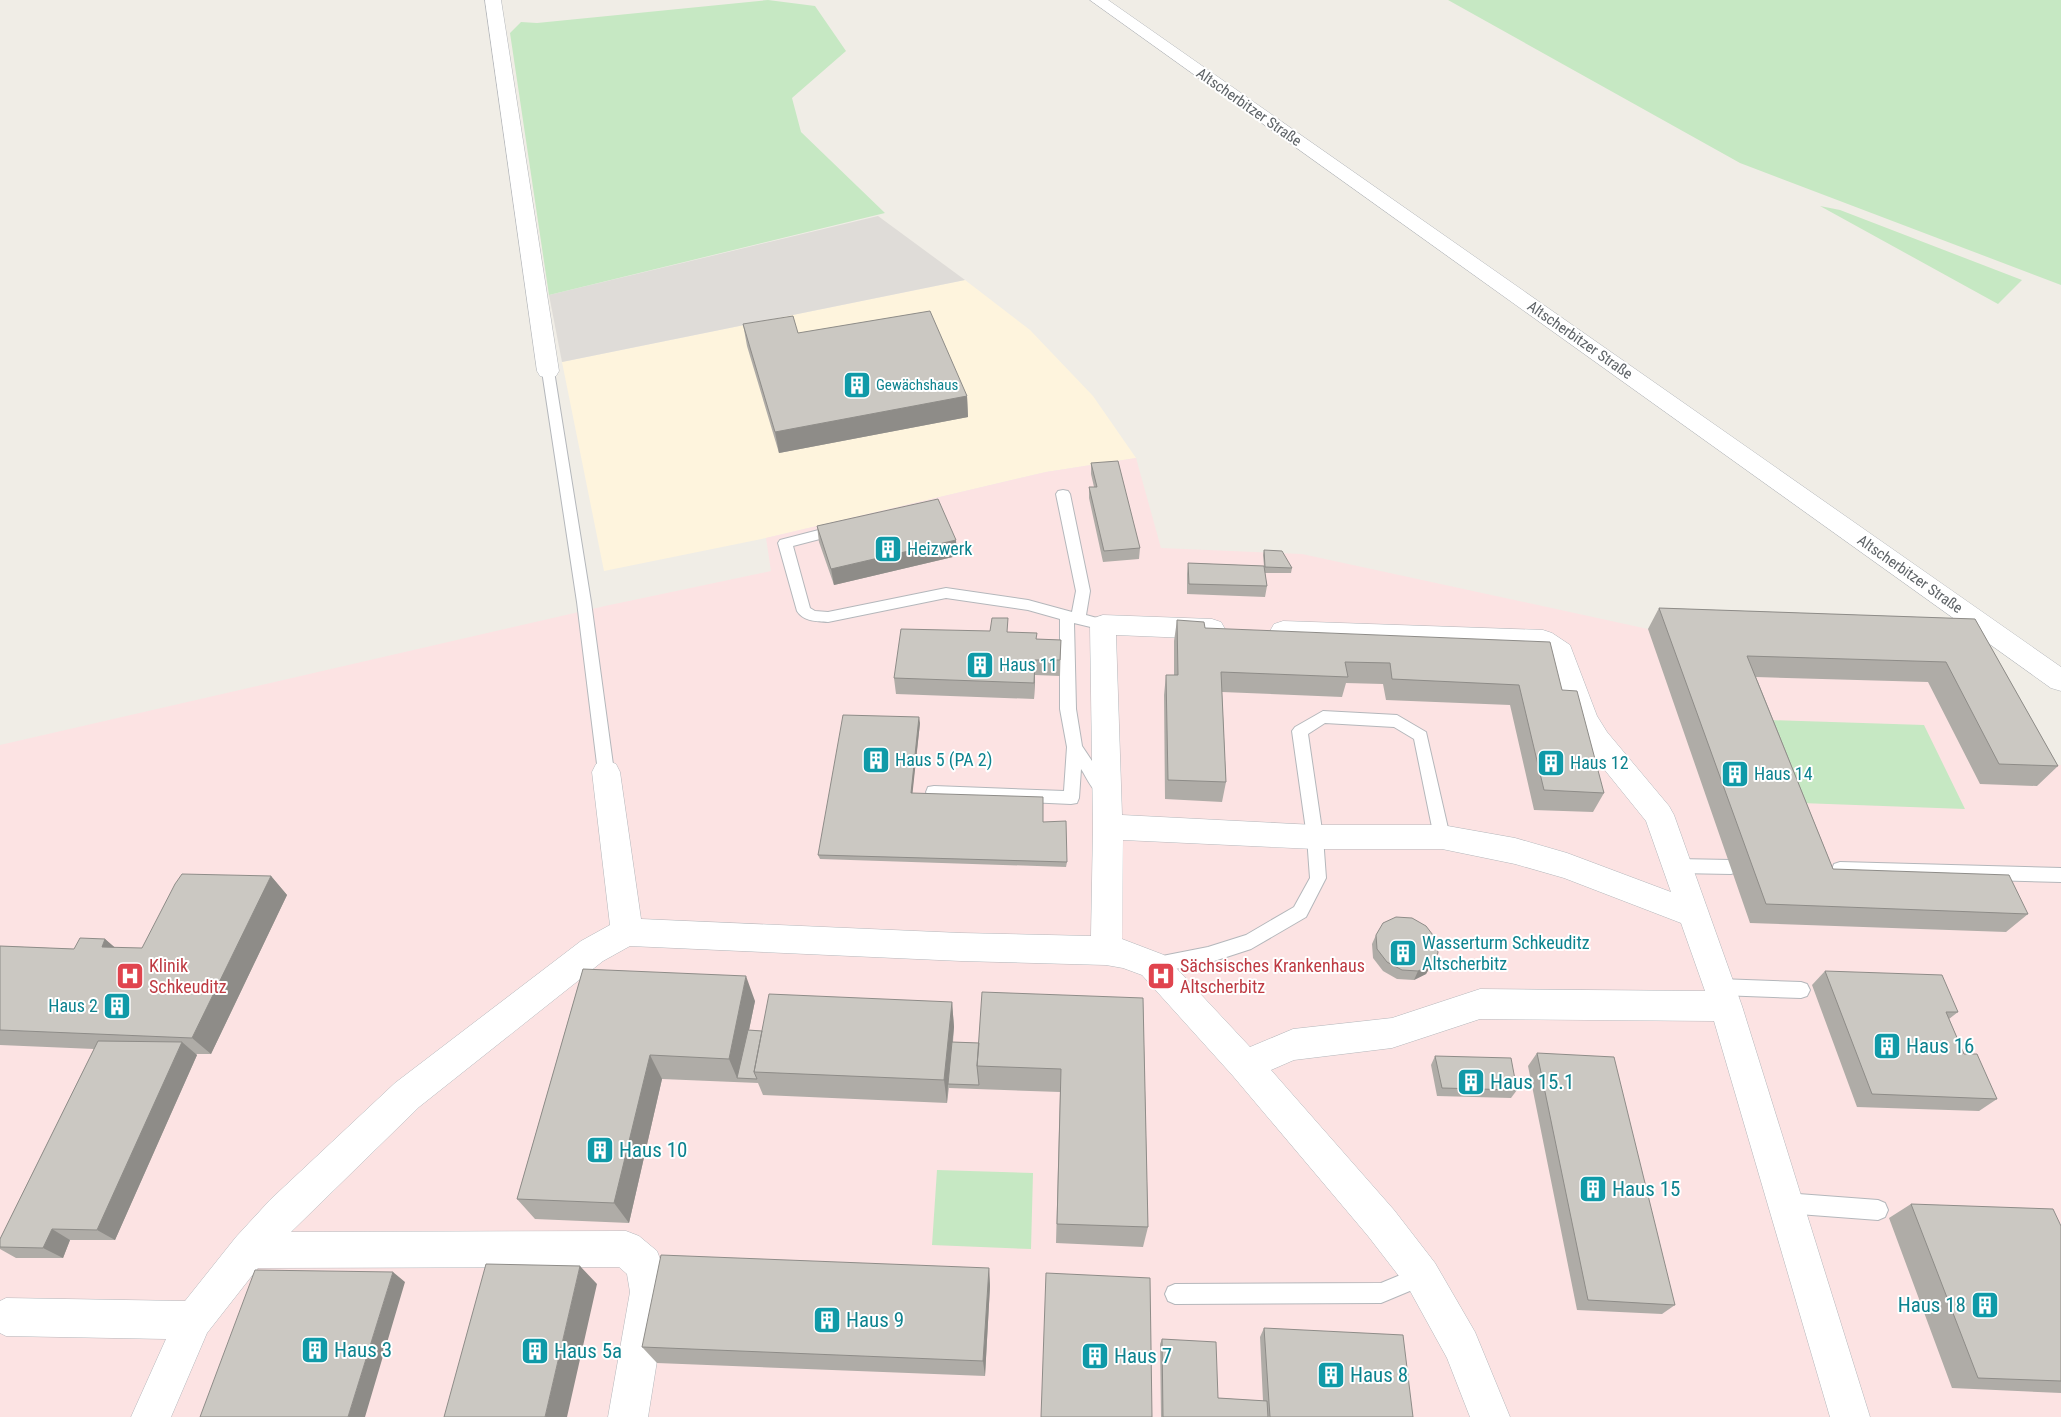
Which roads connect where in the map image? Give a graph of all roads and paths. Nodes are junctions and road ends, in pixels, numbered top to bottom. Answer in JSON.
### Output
{"nodes":[{"id":1,"x":493,"y":0,"type":"edge"},
{"id":2,"x":1098,"y":0,"type":"edge"},
{"id":3,"x":548,"y":371,"type":"joint"},
{"id":4,"x":1063,"y":494,"type":"dead end"},
{"id":5,"x":840,"y":530,"type":"edge"},
{"id":6,"x":1083,"y":620,"type":"junction"},
{"id":7,"x":2061,"y":681,"type":"edge"},
{"id":8,"x":1075,"y":747,"type":"junction"},
{"id":9,"x":606,"y":772,"type":"joint"},
{"id":10,"x":934,"y":792,"type":"edge"},
{"id":11,"x":1106,"y":794,"type":"junction"},
{"id":12,"x":1108,"y":827,"type":"junction"},
{"id":13,"x":1315,"y":837,"type":"junction"},
{"id":14,"x":1442,"y":837,"type":"junction"},
{"id":15,"x":1677,"y":866,"type":"junction"},
{"id":16,"x":1731,"y":868,"type":"dead end"},
{"id":17,"x":1828,"y":869,"type":"edge"},
{"id":18,"x":2061,"y":875,"type":"edge"},
{"id":19,"x":1694,"y":914,"type":"junction"},
{"id":20,"x":627,"y":932,"type":"junction"},
{"id":21,"x":1106,"y":951,"type":"junction"},
{"id":22,"x":1152,"y":965,"type":"junction"},
{"id":23,"x":1801,"y":990,"type":"dead end"},
{"id":24,"x":1722,"y":996,"type":"junction"},
{"id":25,"x":1245,"y":1065,"type":"junction"},
{"id":26,"x":1785,"y":1203,"type":"junction"},
{"id":27,"x":1878,"y":1210,"type":"dead end"},
{"id":28,"x":249,"y":1250,"type":"junction"},
{"id":29,"x":1422,"y":1276,"type":"junction"},
{"id":30,"x":1175,"y":1294,"type":"dead end"},
{"id":31,"x":6,"y":1317,"type":"dead end"},
{"id":32,"x":194,"y":1320,"type":"junction"},
{"id":33,"x":151,"y":1417,"type":"edge"},
{"id":34,"x":628,"y":1417,"type":"edge"},
{"id":35,"x":1490,"y":1417,"type":"edge"},
{"id":36,"x":1850,"y":1417,"type":"edge"}],
"edges":[{"from":1,"to":3,"type":"street"},
{"from":2,"to":7,"type":"street","name":"Altscherbitzer Straße"},
{"from":3,"to":9,"type":"lane"},
{"from":4,"to":6,"type":"lane"},
{"from":5,"to":6,"type":"lane"},
{"from":6,"to":8,"type":"lane"},
{"from":6,"to":11,"type":"street"},
{"from":6,"to":15,"type":"street"},
{"from":8,"to":10,"type":"lane"},
{"from":8,"to":11,"type":"lane"},
{"from":9,"to":20,"type":"street"},
{"from":11,"to":12,"type":"street"},
{"from":12,"to":13,"type":"street"},
{"from":12,"to":21,"type":"street"},
{"from":13,"to":14,"type":"street"},
{"from":13,"to":14,"type":"lane"},
{"from":13,"to":22,"type":"lane"},
{"from":14,"to":19,"type":"street"},
{"from":15,"to":16,"type":"lane"},
{"from":15,"to":19,"type":"street"},
{"from":17,"to":18,"type":"lane"},
{"from":19,"to":24,"type":"street"},
{"from":20,"to":21,"type":"street"},
{"from":20,"to":28,"type":"street"},
{"from":21,"to":22,"type":"street"},
{"from":22,"to":25,"type":"street"},
{"from":23,"to":24,"type":"lane"},
{"from":24,"to":25,"type":"street"},
{"from":24,"to":26,"type":"street"},
{"from":25,"to":29,"type":"street"},
{"from":26,"to":27,"type":"lane"},
{"from":26,"to":36,"type":"street"},
{"from":28,"to":32,"type":"street"},
{"from":28,"to":34,"type":"street"},
{"from":29,"to":30,"type":"lane"},
{"from":29,"to":35,"type":"street"},
{"from":31,"to":32,"type":"street"},
{"from":32,"to":33,"type":"street"}]}
